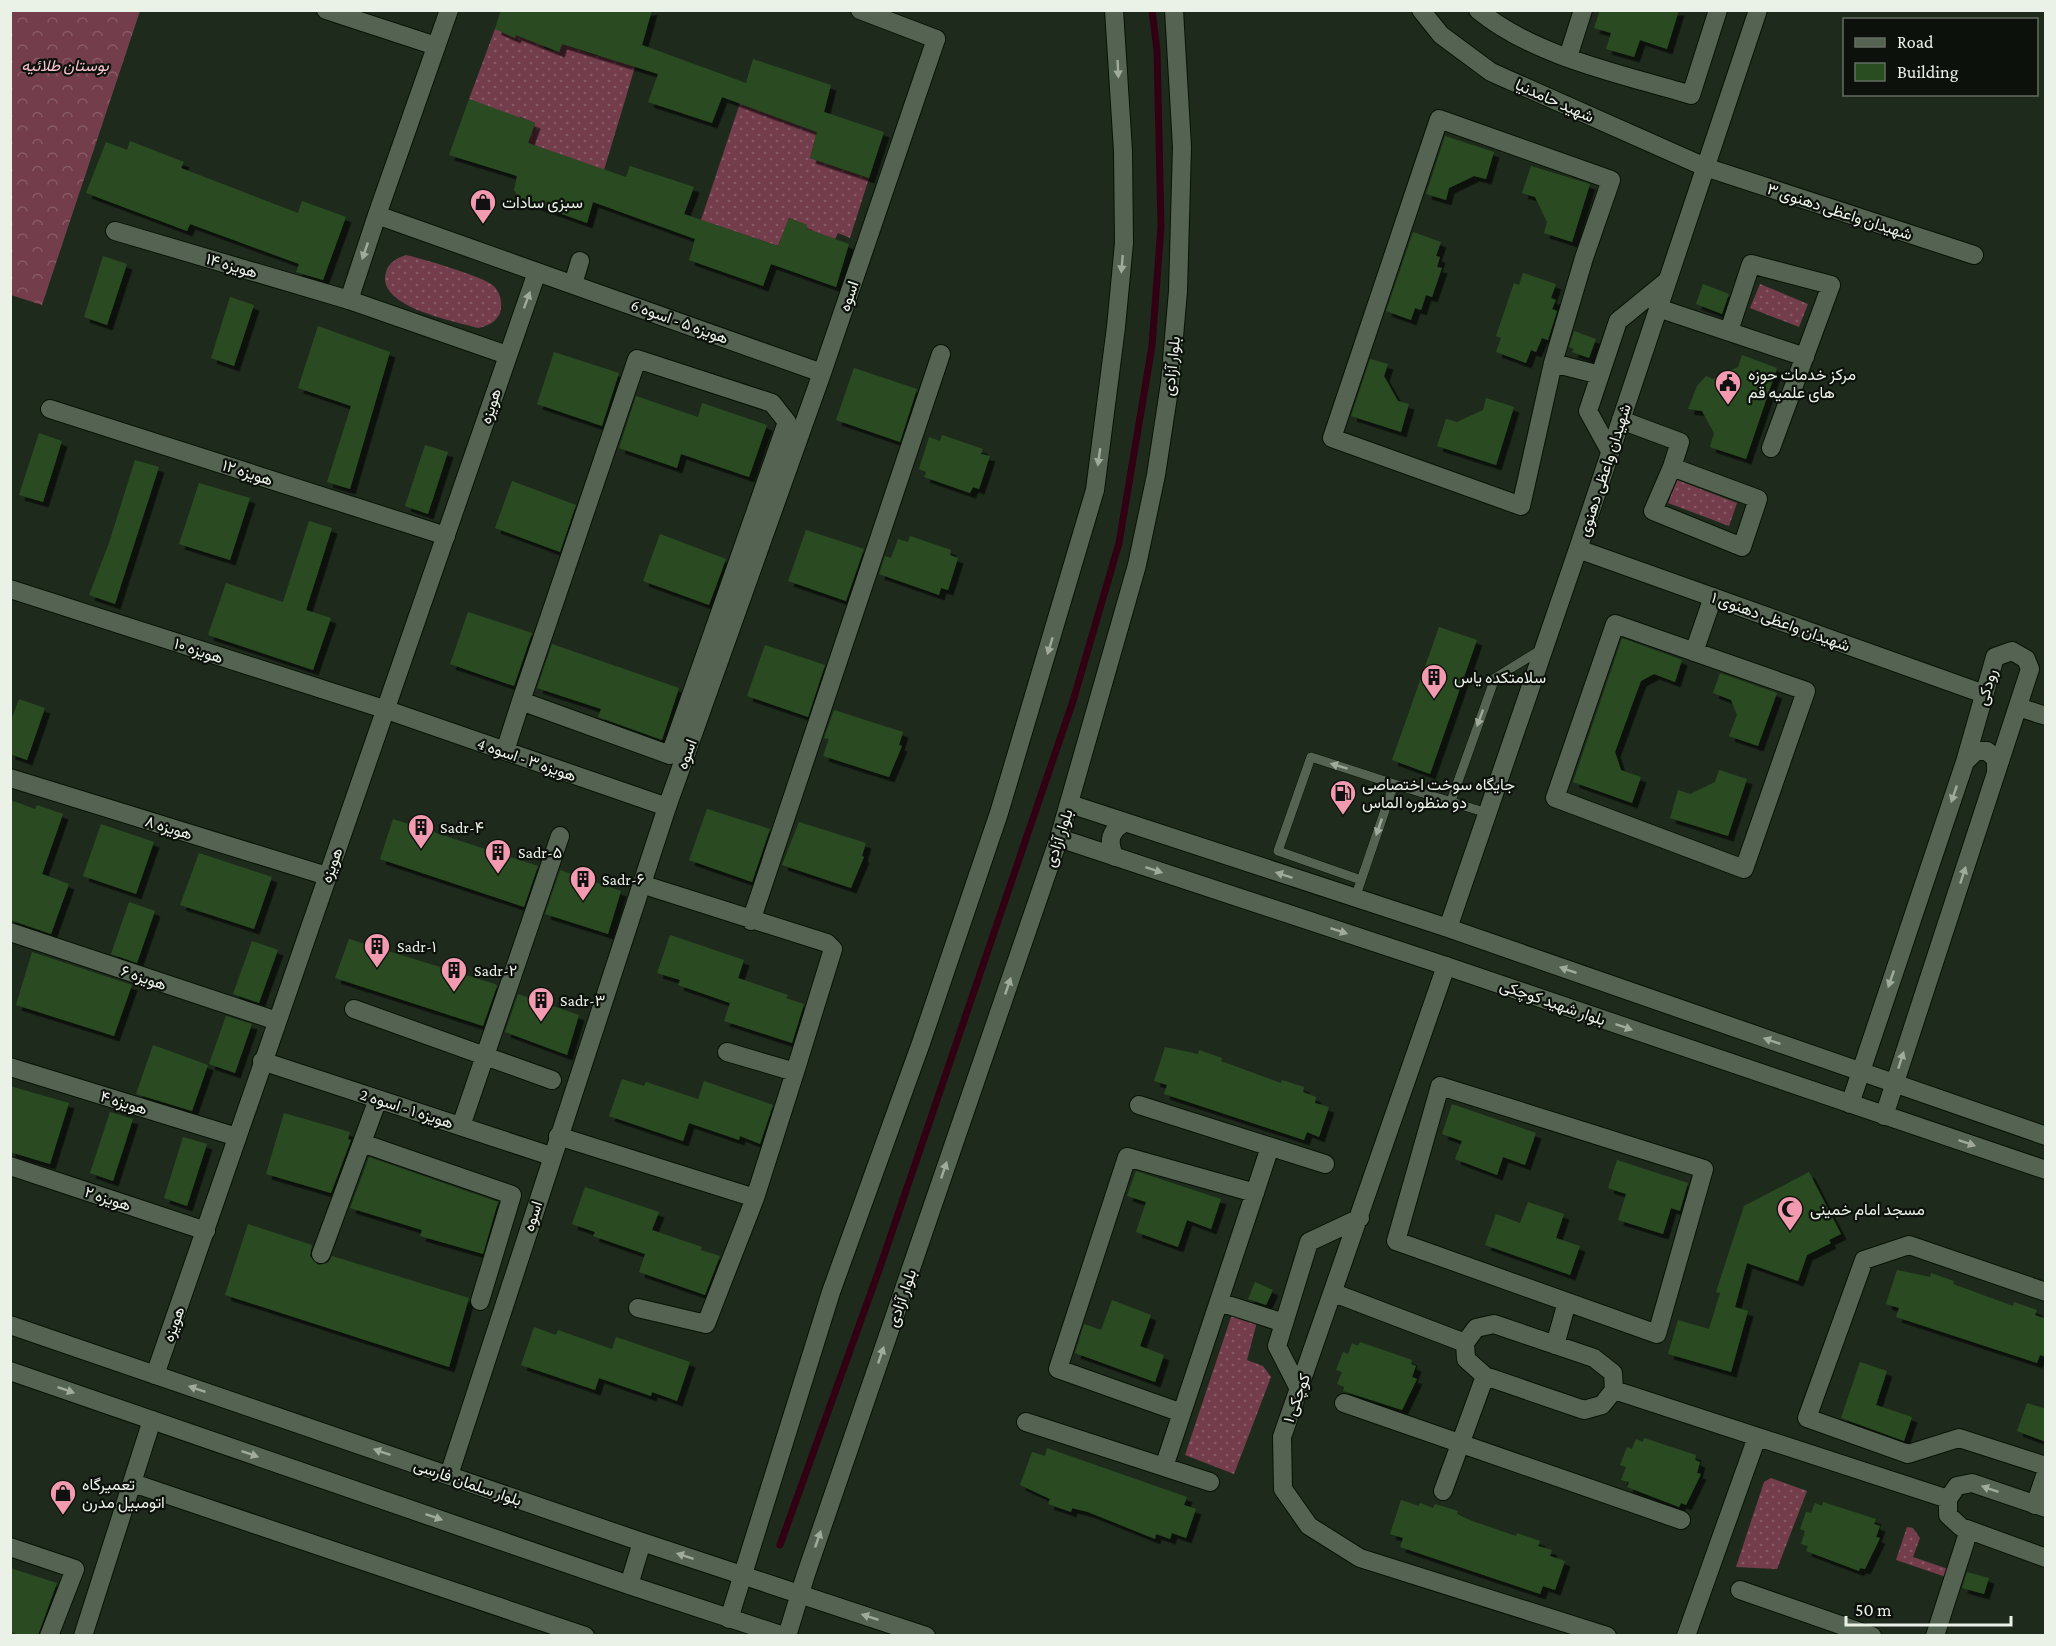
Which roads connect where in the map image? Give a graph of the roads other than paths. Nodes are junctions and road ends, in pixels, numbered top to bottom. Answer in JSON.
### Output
{"nodes":[{"id":1,"x":327,"y":10,"type":"edge"},
{"id":2,"x":449,"y":10,"type":"edge"},
{"id":3,"x":860,"y":10,"type":"edge"},
{"id":4,"x":1114,"y":10,"type":"edge"},
{"id":5,"x":1174,"y":10,"type":"edge"},
{"id":6,"x":1421,"y":10,"type":"edge"},
{"id":7,"x":1478,"y":10,"type":"edge"},
{"id":8,"x":1583,"y":10,"type":"edge"},
{"id":9,"x":1718,"y":10,"type":"edge"},
{"id":10,"x":1758,"y":10,"type":"edge"},
{"id":11,"x":436,"y":46,"type":"junction"},
{"id":12,"x":1568,"y":57,"type":"junction"},
{"id":13,"x":1705,"y":166,"type":"junction"},
{"id":14,"x":377,"y":215,"type":"junction"},
{"id":15,"x":115,"y":231,"type":"dead end"},
{"id":16,"x":1974,"y":255,"type":"dead end"},
{"id":17,"x":580,"y":261,"type":"dead end"},
{"id":18,"x":537,"y":272,"type":"junction"},
{"id":19,"x":1667,"y":281,"type":"junction"},
{"id":20,"x":573,"y":284,"type":"junction"},
{"id":21,"x":349,"y":300,"type":"junction"},
{"id":22,"x":1658,"y":308,"type":"junction"},
{"id":23,"x":1729,"y":331,"type":"junction"},
{"id":24,"x":941,"y":354,"type":"dead end"},
{"id":25,"x":507,"y":355,"type":"junction"},
{"id":26,"x":1805,"y":357,"type":"junction"},
{"id":27,"x":1553,"y":363,"type":"junction"},
{"id":28,"x":822,"y":373,"type":"junction"},
{"id":29,"x":1600,"y":375,"type":"junction"},
{"id":30,"x":50,"y":409,"type":"dead end"},
{"id":31,"x":1621,"y":420,"type":"junction"},
{"id":32,"x":1771,"y":448,"type":"dead end"},
{"id":33,"x":1610,"y":451,"type":"junction"},
{"id":34,"x":1672,"y":466,"type":"junction"},
{"id":35,"x":446,"y":536,"type":"junction"},
{"id":36,"x":1578,"y":549,"type":"junction"},
{"id":37,"x":10,"y":589,"type":"edge"},
{"id":38,"x":1713,"y":597,"type":"junction"},
{"id":39,"x":1544,"y":648,"type":"junction"},
{"id":40,"x":1694,"y":652,"type":"junction"},
{"id":41,"x":1984,"y":694,"type":"junction"},
{"id":42,"x":521,"y":700,"type":"junction"},
{"id":43,"x":2018,"y":707,"type":"junction"},
{"id":44,"x":387,"y":710,"type":"junction"},
{"id":45,"x":2046,"y":716,"type":"edge"},
{"id":46,"x":504,"y":751,"type":"junction"},
{"id":47,"x":1965,"y":762,"type":"junction"},
{"id":48,"x":1996,"y":775,"type":"junction"},
{"id":49,"x":10,"y":778,"type":"edge"},
{"id":50,"x":1394,"y":784,"type":"junction"},
{"id":51,"x":1451,"y":801,"type":"junction"},
{"id":52,"x":1070,"y":804,"type":"junction"},
{"id":53,"x":667,"y":807,"type":"junction"},
{"id":54,"x":1486,"y":813,"type":"junction"},
{"id":55,"x":1125,"y":822,"type":"junction"},
{"id":56,"x":560,"y":836,"type":"dead end"},
{"id":57,"x":1059,"y":838,"type":"junction"},
{"id":58,"x":1115,"y":857,"type":"junction"},
{"id":59,"x":327,"y":876,"type":"junction"},
{"id":60,"x":1361,"y":880,"type":"junction"},
{"id":61,"x":641,"y":884,"type":"junction"},
{"id":62,"x":1355,"y":898,"type":"junction"},
{"id":63,"x":751,"y":921,"type":"junction"},
{"id":64,"x":1448,"y":928,"type":"junction"},
{"id":65,"x":10,"y":932,"type":"edge"},
{"id":66,"x":1446,"y":966,"type":"junction"},
{"id":67,"x":354,"y":1009,"type":"dead end"},
{"id":68,"x":277,"y":1021,"type":"junction"},
{"id":69,"x":727,"y":1052,"type":"dead end"},
{"id":70,"x":1804,"y":1053,"type":"junction"},
{"id":71,"x":485,"y":1056,"type":"junction"},
{"id":72,"x":262,"y":1061,"type":"junction"},
{"id":73,"x":10,"y":1067,"type":"edge"},
{"id":74,"x":795,"y":1072,"type":"junction"},
{"id":75,"x":1860,"y":1072,"type":"junction"},
{"id":76,"x":552,"y":1080,"type":"dead end"},
{"id":77,"x":1893,"y":1084,"type":"junction"},
{"id":78,"x":1797,"y":1086,"type":"junction"},
{"id":79,"x":378,"y":1099,"type":"junction"},
{"id":80,"x":1938,"y":1099,"type":"junction"},
{"id":81,"x":1850,"y":1104,"type":"junction"},
{"id":82,"x":1138,"y":1105,"type":"dead end"},
{"id":83,"x":1884,"y":1116,"type":"junction"},
{"id":84,"x":461,"y":1126,"type":"junction"},
{"id":85,"x":1930,"y":1131,"type":"junction"},
{"id":86,"x":558,"y":1136,"type":"junction"},
{"id":87,"x":2046,"y":1136,"type":"edge"},
{"id":88,"x":237,"y":1137,"type":"junction"},
{"id":89,"x":362,"y":1143,"type":"junction"},
{"id":90,"x":1270,"y":1147,"type":"junction"},
{"id":91,"x":552,"y":1156,"type":"junction"},
{"id":92,"x":1325,"y":1164,"type":"dead end"},
{"id":93,"x":10,"y":1166,"type":"edge"},
{"id":94,"x":2046,"y":1170,"type":"edge"},
{"id":95,"x":1255,"y":1193,"type":"junction"},
{"id":96,"x":755,"y":1197,"type":"junction"},
{"id":97,"x":1360,"y":1218,"type":"junction"},
{"id":98,"x":206,"y":1231,"type":"junction"},
{"id":99,"x":321,"y":1254,"type":"dead end"},
{"id":100,"x":2046,"y":1292,"type":"edge"},
{"id":101,"x":1334,"y":1293,"type":"junction"},
{"id":102,"x":480,"y":1301,"type":"dead end"},
{"id":103,"x":1219,"y":1302,"type":"junction"},
{"id":104,"x":1567,"y":1302,"type":"junction"},
{"id":105,"x":638,"y":1308,"type":"dead end"},
{"id":106,"x":1284,"y":1323,"type":"junction"},
{"id":107,"x":10,"y":1325,"type":"edge"},
{"id":108,"x":1465,"y":1343,"type":"junction"},
{"id":109,"x":1555,"y":1345,"type":"junction"},
{"id":110,"x":10,"y":1371,"type":"edge"},
{"id":111,"x":155,"y":1375,"type":"junction"},
{"id":112,"x":1485,"y":1376,"type":"junction"},
{"id":113,"x":1299,"y":1389,"type":"junction"},
{"id":114,"x":1614,"y":1390,"type":"junction"},
{"id":115,"x":1344,"y":1403,"type":"dead end"},
{"id":116,"x":1182,"y":1413,"type":"junction"},
{"id":117,"x":152,"y":1420,"type":"junction"},
{"id":118,"x":1026,"y":1422,"type":"dead end"},
{"id":119,"x":1757,"y":1437,"type":"junction"},
{"id":120,"x":1461,"y":1442,"type":"junction"},
{"id":121,"x":2046,"y":1466,"type":"edge"},
{"id":122,"x":1164,"y":1467,"type":"junction"},
{"id":123,"x":2046,"y":1473,"type":"edge"},
{"id":124,"x":449,"y":1475,"type":"junction"},
{"id":125,"x":1210,"y":1482,"type":"dead end"},
{"id":126,"x":134,"y":1483,"type":"junction"},
{"id":127,"x":1443,"y":1491,"type":"dead end"},
{"id":128,"x":1948,"y":1498,"type":"junction"},
{"id":129,"x":2040,"y":1507,"type":"edge"},
{"id":130,"x":1682,"y":1520,"type":"dead end"},
{"id":131,"x":1969,"y":1530,"type":"junction"},
{"id":132,"x":642,"y":1542,"type":"junction"},
{"id":133,"x":10,"y":1547,"type":"edge"},
{"id":134,"x":2046,"y":1557,"type":"edge"},
{"id":135,"x":741,"y":1575,"type":"junction"},
{"id":136,"x":629,"y":1585,"type":"junction"},
{"id":137,"x":1740,"y":1590,"type":"dead end"},
{"id":138,"x":799,"y":1595,"type":"junction"},
{"id":139,"x":729,"y":1618,"type":"junction"},
{"id":140,"x":907,"y":1632,"type":"edge"},
{"id":141,"x":49,"y":1635,"type":"edge"},
{"id":142,"x":83,"y":1635,"type":"edge"},
{"id":143,"x":585,"y":1635,"type":"edge"},
{"id":144,"x":786,"y":1635,"type":"edge"},
{"id":145,"x":926,"y":1635,"type":"edge"},
{"id":146,"x":1607,"y":1635,"type":"edge"},
{"id":147,"x":1686,"y":1635,"type":"edge"},
{"id":148,"x":1872,"y":1635,"type":"edge"},
{"id":149,"x":1935,"y":1635,"type":"edge"}],
"edges":[{"from":1,"to":11,"type":"street"},
{"from":2,"to":11,"type":"street"},
{"from":3,"to":28,"type":"street","name":"اسوه"},
{"from":4,"to":135,"type":"street","one_way":true},
{"from":5,"to":52,"type":"street","name":"بلوار آزادی"},
{"from":6,"to":13,"type":"street","name":"شهید حامدنیا"},
{"from":7,"to":12,"type":"street"},
{"from":8,"to":12,"type":"street"},
{"from":9,"to":12,"type":"street"},
{"from":10,"to":13,"type":"street","name":"شهیدان واعظی دهنوی"},
{"from":11,"to":14,"type":"street"},
{"from":13,"to":16,"type":"street","name":"شهیدان واعظی دهنوی ۳"},
{"from":13,"to":19,"type":"street","name":"شهیدان واعظی دهنوی"},
{"from":14,"to":18,"type":"street"},
{"from":14,"to":21,"type":"street","one_way":true},
{"from":15,"to":21,"type":"street","name":"هویزه ۱۴"},
{"from":17,"to":20,"type":"street"},
{"from":18,"to":20,"type":"street","name":"هویزه ۵ - اسوه 6"},
{"from":25,"to":18,"type":"street","name":"هویزه","one_way":true},
{"from":19,"to":22,"type":"street","name":"شهیدان واعظی دهنوی"},
{"from":19,"to":29,"type":"street"},
{"from":20,"to":28,"type":"street","name":"هویزه ۵ - اسوه 6"},
{"from":21,"to":25,"type":"street"},
{"from":22,"to":23,"type":"street"},
{"from":22,"to":31,"type":"street","name":"شهیدان واعظی دهنوی"},
{"from":23,"to":26,"type":"street"},
{"from":23,"to":26,"type":"street"},
{"from":24,"to":63,"type":"street"},
{"from":25,"to":35,"type":"street","name":"هویزه"},
{"from":26,"to":32,"type":"street"},
{"from":27,"to":27,"type":"street"},
{"from":27,"to":29,"type":"street"},
{"from":28,"to":53,"type":"street","name":"اسوه"},
{"from":29,"to":33,"type":"street"},
{"from":30,"to":35,"type":"street","name":"هویزه ۱۲"},
{"from":31,"to":33,"type":"street","name":"شهیدان واعظی دهنوی"},
{"from":31,"to":34,"type":"street"},
{"from":33,"to":36,"type":"street","name":"شهیدان واعظی دهنوی"},
{"from":34,"to":34,"type":"street"},
{"from":35,"to":44,"type":"street","name":"هویزه"},
{"from":36,"to":38,"type":"street","name":"شهیدان واعظی دهنوی ۱"},
{"from":36,"to":39,"type":"street","name":"شهیدان واعظی دهنوی"},
{"from":37,"to":44,"type":"street","name":"هویزه ۱۰"},
{"from":38,"to":40,"type":"street"},
{"from":38,"to":41,"type":"street","name":"شهیدان واعظی دهنوی ۱"},
{"from":39,"to":51,"type":"lane","one_way":true},
{"from":39,"to":54,"type":"street","name":"شهیدان واعظی دهنوی"},
{"from":40,"to":40,"type":"street"},
{"from":41,"to":43,"type":"street","name":"رودکی"},
{"from":41,"to":47,"type":"street","name":"رودکی"},
{"from":42,"to":42,"type":"street"},
{"from":42,"to":46,"type":"street"},
{"from":43,"to":45,"type":"street"},
{"from":43,"to":48,"type":"street","name":"رودکی"},
{"from":44,"to":46,"type":"street","name":"هویزه ۳ - اسوه 4"},
{"from":44,"to":59,"type":"street","name":"هویزه"},
{"from":46,"to":53,"type":"street","name":"هویزه ۳ - اسوه 4"},
{"from":47,"to":48,"type":"street"},
{"from":47,"to":75,"type":"street","name":"رودکی","one_way":true},
{"from":77,"to":48,"type":"street","name":"رودکی","one_way":true},
{"from":49,"to":59,"type":"street","name":"هویزه ۸"},
{"from":50,"to":51,"type":"lane"},
{"from":50,"to":60,"type":"lane","one_way":true},
{"from":50,"to":60,"type":"lane","one_way":true},
{"from":51,"to":54,"type":"lane"},
{"from":52,"to":55,"type":"street"},
{"from":52,"to":57,"type":"street","name":"بلوار آزادی"},
{"from":53,"to":61,"type":"street","name":"اسوه"},
{"from":54,"to":64,"type":"street","name":"شهیدان واعظی دهنوی"},
{"from":55,"to":58,"type":"street"},
{"from":62,"to":55,"type":"street","one_way":true},
{"from":56,"to":71,"type":"street"},
{"from":57,"to":58,"type":"street","name":"بلوار شهید کوچکی"},
{"from":138,"to":57,"type":"street","name":"بلوار آزادی","one_way":true},
{"from":58,"to":66,"type":"street","name":"بلوار شهید کوچکی","one_way":true},
{"from":59,"to":68,"type":"street","name":"هویزه"},
{"from":60,"to":62,"type":"lane"},
{"from":61,"to":63,"type":"street"},
{"from":61,"to":86,"type":"street","name":"اسوه"},
{"from":62,"to":64,"type":"street"},
{"from":63,"to":74,"type":"street"},
{"from":70,"to":64,"type":"street","one_way":true},
{"from":65,"to":68,"type":"street","name":"هویزه ۶"},
{"from":66,"to":78,"type":"street","name":"بلوار شهید کوچکی","one_way":true},
{"from":66,"to":97,"type":"street","name":"کوچکی ۱"},
{"from":67,"to":71,"type":"street"},
{"from":68,"to":72,"type":"street","name":"هویزه"},
{"from":69,"to":74,"type":"street"},
{"from":70,"to":75,"type":"street"},
{"from":70,"to":78,"type":"street"},
{"from":71,"to":76,"type":"street"},
{"from":71,"to":84,"type":"street"},
{"from":72,"to":79,"type":"street","name":"هویزه ۱ - اسوه 2"},
{"from":72,"to":88,"type":"street","name":"هویزه"},
{"from":73,"to":88,"type":"street","name":"هویزه ۴"},
{"from":74,"to":96,"type":"street"},
{"from":75,"to":77,"type":"street"},
{"from":75,"to":81,"type":"street","name":"رودکی"},
{"from":77,"to":80,"type":"street"},
{"from":77,"to":83,"type":"street","name":"رودکی"},
{"from":78,"to":81,"type":"street","name":"بلوار شهید کوچکی"},
{"from":79,"to":84,"type":"street","name":"هویزه ۱ - اسوه 2"},
{"from":79,"to":89,"type":"street"},
{"from":80,"to":85,"type":"street"},
{"from":80,"to":87,"type":"street"},
{"from":81,"to":83,"type":"street","name":"بلوار شهید کوچکی"},
{"from":82,"to":90,"type":"street"},
{"from":83,"to":85,"type":"street","name":"بلوار شهید کوچکی"},
{"from":84,"to":91,"type":"street","name":"هویزه ۱ - اسوه 2"},
{"from":85,"to":94,"type":"street","name":"بلوار شهید کوچکی","one_way":true},
{"from":86,"to":91,"type":"street","name":"اسوه"},
{"from":86,"to":96,"type":"street"},
{"from":88,"to":98,"type":"street","name":"هویزه"},
{"from":89,"to":99,"type":"street"},
{"from":89,"to":102,"type":"street"},
{"from":90,"to":92,"type":"street"},
{"from":90,"to":95,"type":"street"},
{"from":91,"to":124,"type":"street","name":"اسوه"},
{"from":93,"to":98,"type":"street","name":"هویزه ۲"},
{"from":95,"to":103,"type":"street"},
{"from":95,"to":116,"type":"street"},
{"from":96,"to":105,"type":"street"},
{"from":97,"to":101,"type":"street","name":"کوچکی ۱"},
{"from":97,"to":106,"type":"street"},
{"from":98,"to":111,"type":"street","name":"هویزه"},
{"from":100,"to":121,"type":"street"},
{"from":101,"to":108,"type":"street"},
{"from":101,"to":113,"type":"street","name":"کوچکی ۱"},
{"from":103,"to":106,"type":"street"},
{"from":103,"to":116,"type":"street"},
{"from":104,"to":104,"type":"street"},
{"from":104,"to":109,"type":"street"},
{"from":106,"to":113,"type":"street"},
{"from":107,"to":111,"type":"street","name":"بلوار سلمان فارسی"},
{"from":108,"to":109,"type":"street"},
{"from":108,"to":112,"type":"street"},
{"from":109,"to":114,"type":"street"},
{"from":110,"to":117,"type":"street","one_way":true},
{"from":124,"to":111,"type":"street","name":"بلوار سلمان فارسی","one_way":true},
{"from":112,"to":114,"type":"street"},
{"from":112,"to":120,"type":"street"},
{"from":113,"to":146,"type":"street","name":"کوچکی ۱"},
{"from":114,"to":119,"type":"street"},
{"from":115,"to":120,"type":"street"},
{"from":116,"to":122,"type":"street"},
{"from":117,"to":126,"type":"street"},
{"from":117,"to":136,"type":"street","one_way":true},
{"from":118,"to":122,"type":"street"},
{"from":119,"to":128,"type":"street"},
{"from":119,"to":147,"type":"street"},
{"from":120,"to":127,"type":"street"},
{"from":120,"to":130,"type":"street"},
{"from":122,"to":125,"type":"street"},
{"from":123,"to":129,"type":"street"},
{"from":124,"to":132,"type":"street","name":"بلوار سلمان فارسی"},
{"from":126,"to":142,"type":"street"},
{"from":126,"to":143,"type":"street"},
{"from":129,"to":128,"type":"street","one_way":true},
{"from":128,"to":131,"type":"street"},
{"from":131,"to":134,"type":"street"},
{"from":131,"to":149,"type":"street"},
{"from":135,"to":132,"type":"street","name":"بلوار سلمان فارسی","one_way":true},
{"from":132,"to":136,"type":"street"},
{"from":133,"to":141,"type":"street"},
{"from":135,"to":138,"type":"street","name":"بلوار سلمان فارسی"},
{"from":135,"to":139,"type":"street"},
{"from":136,"to":139,"type":"street"},
{"from":137,"to":148,"type":"street"},
{"from":140,"to":138,"type":"street","name":"بلوار سلمان فارسی","one_way":true},
{"from":138,"to":144,"type":"street","name":"بلوار آزادی"},
{"from":139,"to":144,"type":"street"},
{"from":140,"to":145,"type":"street","name":"بلوار سلمان فارسی"}]}
